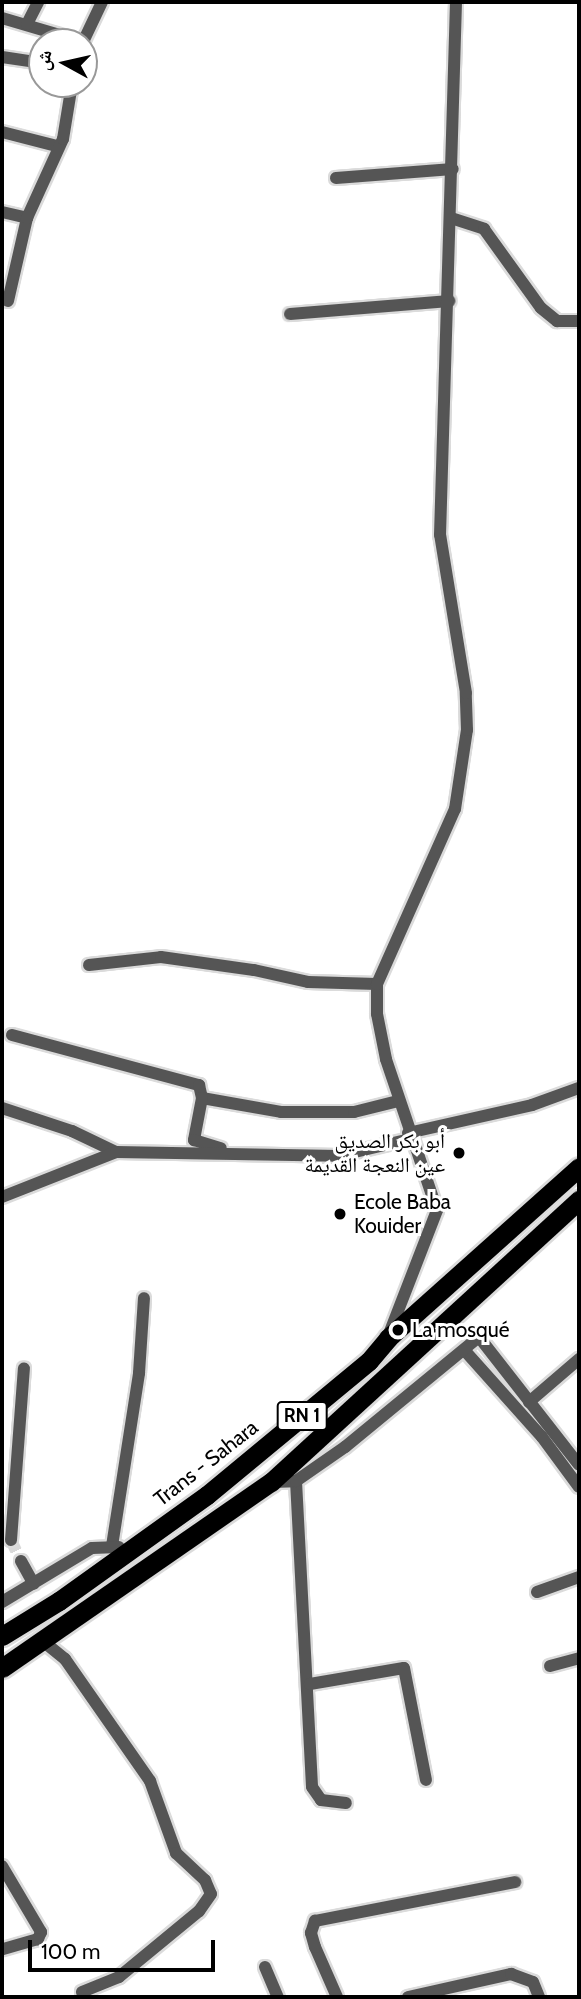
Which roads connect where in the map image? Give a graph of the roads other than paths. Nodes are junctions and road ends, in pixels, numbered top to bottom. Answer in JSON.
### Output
{"nodes":[{"id":1,"x":38,"y":2,"type":"edge"},
{"id":2,"x":102,"y":2,"type":"edge"},
{"id":3,"x":456,"y":2,"type":"edge"},
{"id":4,"x":2,"y":18,"type":"edge"},
{"id":5,"x":27,"y":24,"type":"junction"},
{"id":6,"x":39,"y":28,"type":"edge"},
{"id":7,"x":90,"y":28,"type":"edge"},
{"id":8,"x":2,"y":57,"type":"edge"},
{"id":9,"x":28,"y":61,"type":"edge"},
{"id":10,"x":70,"y":98,"type":"edge"},
{"id":11,"x":2,"y":132,"type":"edge"},
{"id":12,"x":57,"y":146,"type":"junction"},
{"id":13,"x":453,"y":169,"type":"junction"},
{"id":14,"x":336,"y":178,"type":"dead end"},
{"id":15,"x":2,"y":212,"type":"edge"},
{"id":16,"x":27,"y":218,"type":"junction"},
{"id":17,"x":451,"y":218,"type":"junction"},
{"id":18,"x":449,"y":301,"type":"junction"},
{"id":19,"x":4,"y":303,"type":"edge"},
{"id":20,"x":290,"y":314,"type":"dead end"},
{"id":21,"x":579,"y":321,"type":"edge"},
{"id":22,"x":89,"y":965,"type":"dead end"},
{"id":23,"x":377,"y":984,"type":"junction"},
{"id":24,"x":12,"y":1035,"type":"dead end"},
{"id":25,"x":579,"y":1088,"type":"edge"},
{"id":26,"x":202,"y":1098,"type":"junction"},
{"id":27,"x":398,"y":1101,"type":"junction"},
{"id":28,"x":2,"y":1108,"type":"edge"},
{"id":29,"x":409,"y":1136,"type":"junction"},
{"id":30,"x":116,"y":1152,"type":"junction"},
{"id":31,"x":287,"y":1157,"type":"junction"},
{"id":32,"x":579,"y":1167,"type":"edge"},
{"id":33,"x":2,"y":1197,"type":"edge"},
{"id":34,"x":579,"y":1200,"type":"edge"},
{"id":35,"x":144,"y":1298,"type":"dead end"},
{"id":36,"x":388,"y":1338,"type":"junction"},
{"id":37,"x":466,"y":1352,"type":"junction"},
{"id":38,"x":579,"y":1359,"type":"edge"},
{"id":39,"x":24,"y":1368,"type":"dead end"},
{"id":40,"x":530,"y":1402,"type":"junction"},
{"id":41,"x":579,"y":1465,"type":"edge"},
{"id":42,"x":296,"y":1481,"type":"junction"},
{"id":43,"x":271,"y":1482,"type":"junction"},
{"id":44,"x":579,"y":1487,"type":"edge"},
{"id":45,"x":10,"y":1540,"type":"tunnel mouth"},
{"id":46,"x":112,"y":1546,"type":"junction"},
{"id":47,"x":134,"y":1548,"type":"junction"},
{"id":48,"x":21,"y":1561,"type":"tunnel mouth"},
{"id":49,"x":579,"y":1577,"type":"edge"},
{"id":50,"x":34,"y":1584,"type":"junction"},
{"id":51,"x":537,"y":1592,"type":"dead end"},
{"id":52,"x":2,"y":1602,"type":"edge"},
{"id":53,"x":2,"y":1636,"type":"edge"},
{"id":54,"x":44,"y":1643,"type":"junction"},
{"id":55,"x":579,"y":1658,"type":"edge"},
{"id":56,"x":550,"y":1666,"type":"dead end"},
{"id":57,"x":2,"y":1668,"type":"edge"},
{"id":58,"x":310,"y":1684,"type":"junction"},
{"id":59,"x":426,"y":1780,"type":"dead end"},
{"id":60,"x":346,"y":1803,"type":"dead end"},
{"id":61,"x":2,"y":1866,"type":"edge"},
{"id":62,"x":515,"y":1882,"type":"dead end"},
{"id":63,"x":2,"y":1949,"type":"edge"},
{"id":64,"x":265,"y":1967,"type":"dead end"},
{"id":65,"x":82,"y":1992,"type":"dead end"},
{"id":66,"x":278,"y":1997,"type":"edge"},
{"id":67,"x":337,"y":1997,"type":"edge"},
{"id":68,"x":408,"y":1997,"type":"edge"},
{"id":69,"x":539,"y":1997,"type":"edge"}],
"edges":[{"from":1,"to":5,"type":"street"},
{"from":2,"to":7,"type":"street"},
{"from":3,"to":13,"type":"street"},
{"from":4,"to":5,"type":"street"},
{"from":5,"to":6,"type":"street"},
{"from":8,"to":9,"type":"street"},
{"from":10,"to":12,"type":"street"},
{"from":11,"to":12,"type":"street"},
{"from":12,"to":16,"type":"street"},
{"from":13,"to":14,"type":"street"},
{"from":13,"to":17,"type":"street"},
{"from":15,"to":16,"type":"street"},
{"from":16,"to":19,"type":"street"},
{"from":17,"to":18,"type":"street"},
{"from":17,"to":21,"type":"street"},
{"from":18,"to":20,"type":"street"},
{"from":18,"to":23,"type":"street"},
{"from":22,"to":23,"type":"street"},
{"from":23,"to":27,"type":"street"},
{"from":24,"to":26,"type":"street"},
{"from":25,"to":29,"type":"street"},
{"from":26,"to":27,"type":"street"},
{"from":26,"to":31,"type":"street"},
{"from":27,"to":29,"type":"street"},
{"from":28,"to":30,"type":"street"},
{"from":29,"to":31,"type":"street"},
{"from":29,"to":36,"type":"street"},
{"from":30,"to":31,"type":"street"},
{"from":30,"to":33,"type":"street"},
{"from":32,"to":36,"type":"highway","name":"Trans - Sahara","number":"RN 1"},
{"from":34,"to":43,"type":"highway","number":"RN 1"},
{"from":35,"to":46,"type":"street"},
{"from":36,"to":47,"type":"highway","name":"Trans - Sahara","number":"RN 1"},
{"from":37,"to":40,"type":"street"},
{"from":37,"to":42,"type":"street"},
{"from":37,"to":44,"type":"street"},
{"from":38,"to":40,"type":"street"},
{"from":39,"to":45,"type":"street"},
{"from":40,"to":41,"type":"street"},
{"from":42,"to":43,"type":"street"},
{"from":42,"to":58,"type":"street"},
{"from":43,"to":54,"type":"highway","number":"RN 1"},
{"from":46,"to":47,"type":"street"},
{"from":46,"to":50,"type":"street"},
{"from":47,"to":53,"type":"highway","name":"Trans - Sahara","number":"RN 1"},
{"from":48,"to":50,"type":"street"},
{"from":49,"to":51,"type":"street"},
{"from":50,"to":52,"type":"street"},
{"from":54,"to":57,"type":"highway","number":"RN 1"},
{"from":54,"to":65,"type":"street"},
{"from":55,"to":56,"type":"street"},
{"from":58,"to":59,"type":"street"},
{"from":58,"to":60,"type":"street"},
{"from":61,"to":63,"type":"street"},
{"from":62,"to":67,"type":"street"},
{"from":64,"to":66,"type":"street"},
{"from":68,"to":69,"type":"street"}]}
